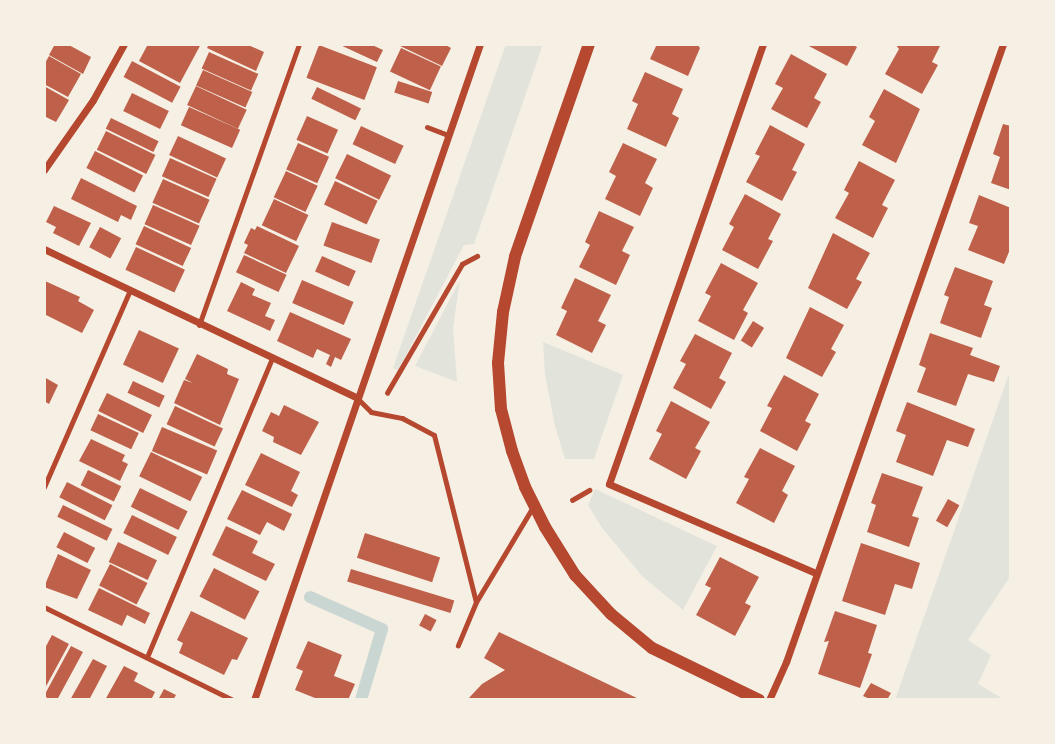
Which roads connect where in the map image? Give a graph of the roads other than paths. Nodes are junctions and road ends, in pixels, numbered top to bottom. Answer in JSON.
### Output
{"nodes":[{"id":1,"x":124,"y":44,"type":"edge"},
{"id":2,"x":299,"y":44,"type":"edge"},
{"id":3,"x":480,"y":44,"type":"edge"},
{"id":4,"x":589,"y":44,"type":"edge"},
{"id":5,"x":763,"y":44,"type":"edge"},
{"id":6,"x":1003,"y":44,"type":"edge"},
{"id":7,"x":427,"y":127,"type":"dead end"},
{"id":8,"x":448,"y":135,"type":"junction"},
{"id":9,"x":44,"y":170,"type":"edge"},
{"id":10,"x":44,"y":249,"type":"edge"},
{"id":11,"x":129,"y":292,"type":"junction"},
{"id":12,"x":199,"y":325,"type":"junction"},
{"id":13,"x":272,"y":358,"type":"junction"},
{"id":14,"x":356,"y":397,"type":"junction"},
{"id":15,"x":44,"y":487,"type":"edge"},
{"id":16,"x":534,"y":505,"type":"junction"},
{"id":17,"x":816,"y":573,"type":"junction"},
{"id":18,"x":476,"y":602,"type":"junction"},
{"id":19,"x":44,"y":607,"type":"edge"},
{"id":20,"x":458,"y":645,"type":"dead end"},
{"id":21,"x":147,"y":657,"type":"junction"},
{"id":22,"x":233,"y":700,"type":"edge"},
{"id":23,"x":254,"y":700,"type":"edge"},
{"id":24,"x":759,"y":700,"type":"edge"},
{"id":25,"x":769,"y":700,"type":"edge"}],
"edges":[{"from":1,"to":9,"type":"street"},
{"from":2,"to":12,"type":"lane"},
{"from":3,"to":8,"type":"street"},
{"from":4,"to":16,"type":"street"},
{"from":5,"to":17,"type":"street"},
{"from":6,"to":17,"type":"street"},
{"from":7,"to":8,"type":"lane"},
{"from":8,"to":14,"type":"street"},
{"from":10,"to":11,"type":"street"},
{"from":11,"to":12,"type":"street"},
{"from":11,"to":15,"type":"lane"},
{"from":12,"to":13,"type":"street"},
{"from":13,"to":14,"type":"street"},
{"from":13,"to":21,"type":"lane"},
{"from":14,"to":18,"type":"lane"},
{"from":14,"to":23,"type":"street"},
{"from":16,"to":18,"type":"lane"},
{"from":16,"to":24,"type":"street"},
{"from":17,"to":25,"type":"street"},
{"from":18,"to":20,"type":"lane"},
{"from":19,"to":21,"type":"lane"},
{"from":21,"to":22,"type":"lane"}]}
